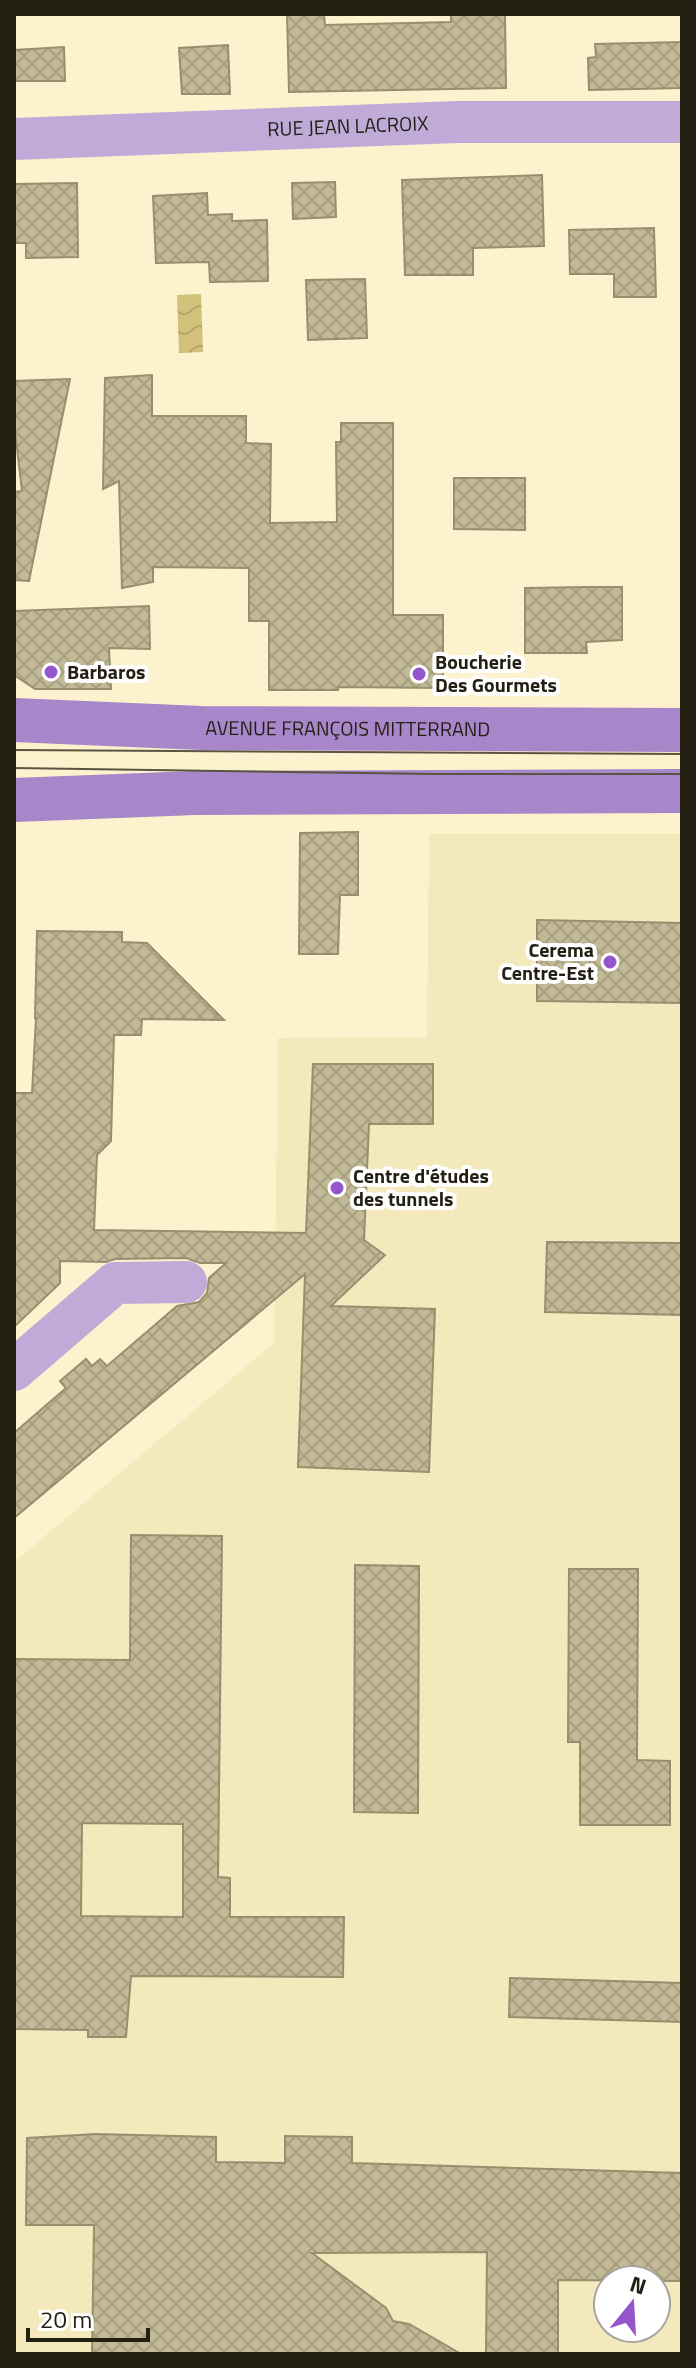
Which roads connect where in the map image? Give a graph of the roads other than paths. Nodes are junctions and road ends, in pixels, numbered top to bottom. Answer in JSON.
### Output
{"nodes":[{"id":1,"x":682,"y":122,"type":"edge"},
{"id":2,"x":14,"y":139,"type":"edge"},
{"id":3,"x":14,"y":720,"type":"edge"},
{"id":4,"x":682,"y":730,"type":"edge"},
{"id":5,"x":682,"y":791,"type":"edge"},
{"id":6,"x":14,"y":800,"type":"edge"},
{"id":7,"x":186,"y":1282,"type":"dead end"},
{"id":8,"x":14,"y":1370,"type":"edge"}],
"edges":[{"from":1,"to":2,"type":"street","name":"RUE JEAN LACROIX"},
{"from":3,"to":4,"type":"street","name":"AVENUE FRANÇOIS MITTERRAND"},
{"from":5,"to":6,"type":"street"},
{"from":7,"to":8,"type":"street"}]}
